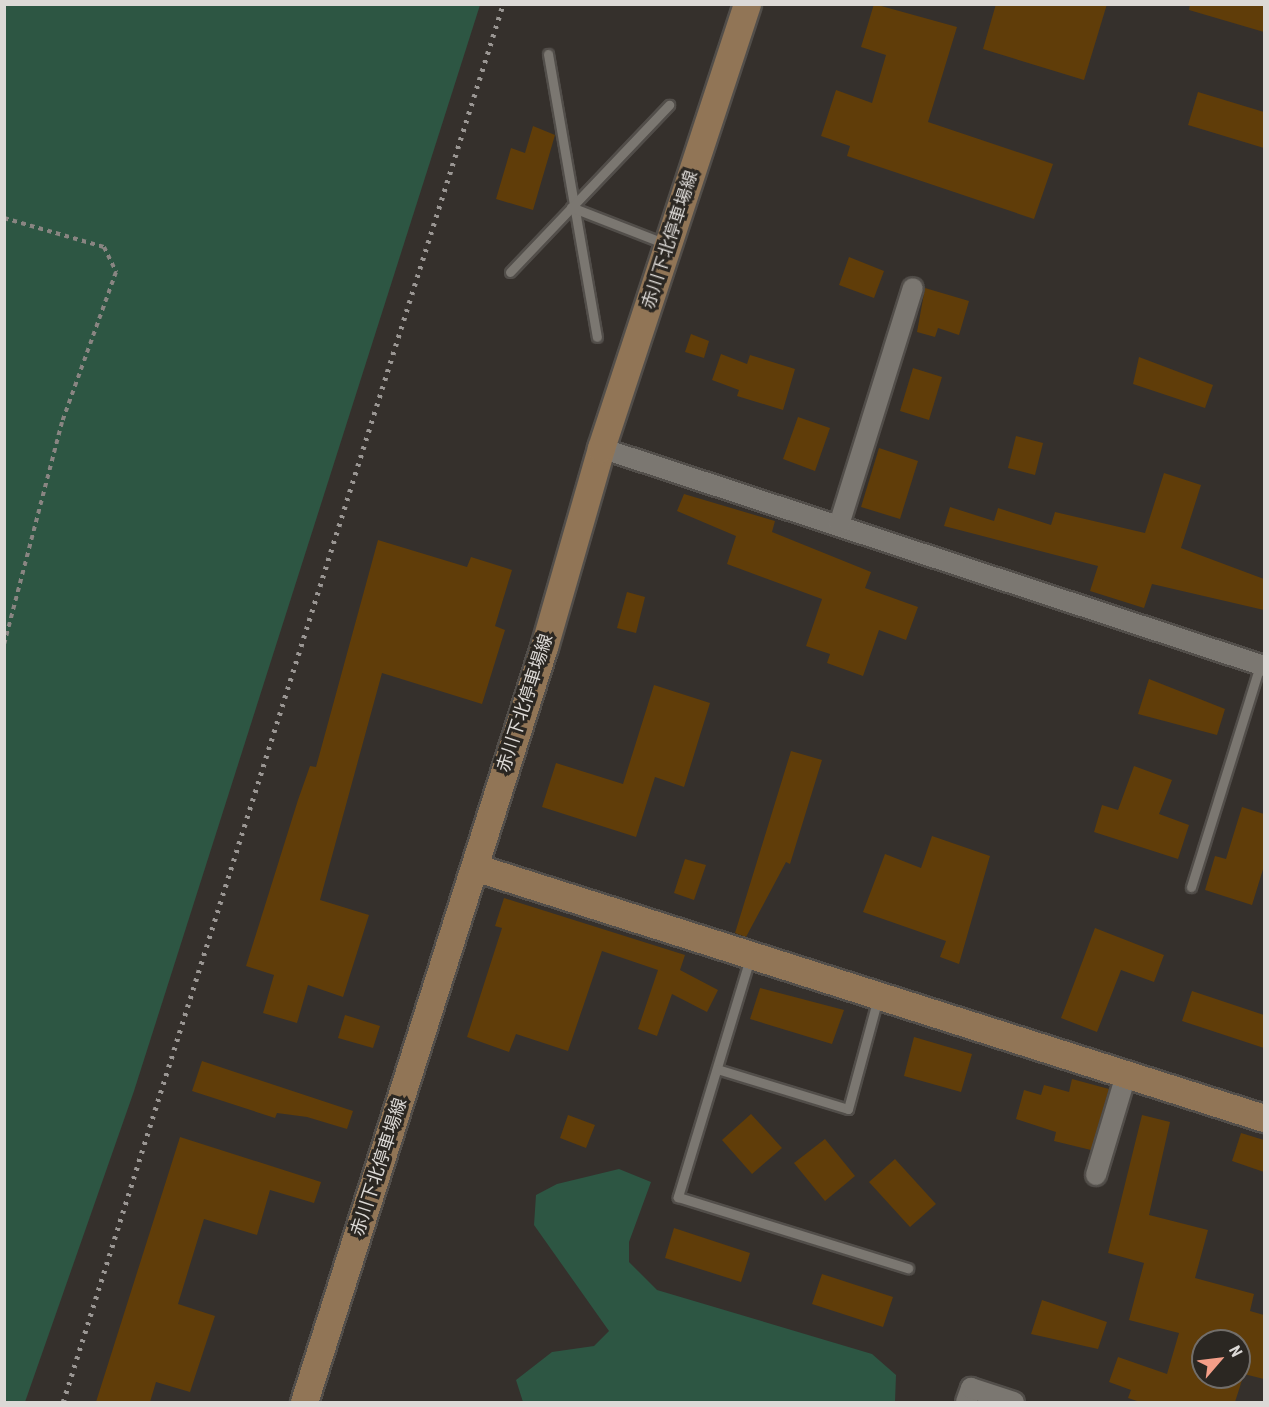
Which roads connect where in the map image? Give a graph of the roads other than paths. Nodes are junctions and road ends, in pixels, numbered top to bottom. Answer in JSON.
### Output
{"nodes":[{"id":1,"x":747,"y":4,"type":"edge"},
{"id":2,"x":548,"y":54,"type":"dead end"},
{"id":3,"x":669,"y":105,"type":"dead end"},
{"id":4,"x":571,"y":207,"type":"junction"},
{"id":5,"x":668,"y":245,"type":"junction"},
{"id":6,"x":510,"y":272,"type":"dead end"},
{"id":7,"x":913,"y":288,"type":"dead end"},
{"id":8,"x":597,"y":337,"type":"dead end"},
{"id":9,"x":601,"y":448,"type":"junction"},
{"id":10,"x":838,"y":525,"type":"junction"},
{"id":11,"x":1262,"y":665,"type":"edge"},
{"id":12,"x":474,"y":867,"type":"junction"},
{"id":13,"x":1191,"y":887,"type":"dead end"},
{"id":14,"x":752,"y":953,"type":"junction"},
{"id":15,"x":879,"y":996,"type":"junction"},
{"id":16,"x":717,"y":1069,"type":"junction"},
{"id":17,"x":1126,"y":1075,"type":"junction"},
{"id":18,"x":1264,"y":1118,"type":"edge"},
{"id":19,"x":1096,"y":1175,"type":"dead end"},
{"id":20,"x":908,"y":1268,"type":"dead end"},
{"id":21,"x":304,"y":1402,"type":"edge"},
{"id":22,"x":966,"y":1402,"type":"edge"},
{"id":23,"x":1014,"y":1402,"type":"edge"}],
"edges":[{"from":1,"to":5,"type":"main road","name":"赤川下北停車場線"},
{"from":2,"to":4,"type":"lane"},
{"from":3,"to":4,"type":"lane"},
{"from":4,"to":5,"type":"lane"},
{"from":4,"to":6,"type":"lane"},
{"from":4,"to":8,"type":"lane"},
{"from":5,"to":9,"type":"main road","name":"赤川下北停車場線"},
{"from":7,"to":10,"type":"street"},
{"from":9,"to":10,"type":"street"},
{"from":9,"to":12,"type":"main road","name":"赤川下北停車場線"},
{"from":10,"to":11,"type":"street"},
{"from":11,"to":13,"type":"lane"},
{"from":12,"to":14,"type":"main road"},
{"from":12,"to":21,"type":"main road","name":"赤川下北停車場線"},
{"from":14,"to":15,"type":"main road"},
{"from":14,"to":16,"type":"lane"},
{"from":15,"to":16,"type":"lane"},
{"from":15,"to":17,"type":"main road"},
{"from":16,"to":20,"type":"lane"},
{"from":17,"to":18,"type":"main road"},
{"from":17,"to":19,"type":"street"},
{"from":22,"to":23,"type":"street"}]}
